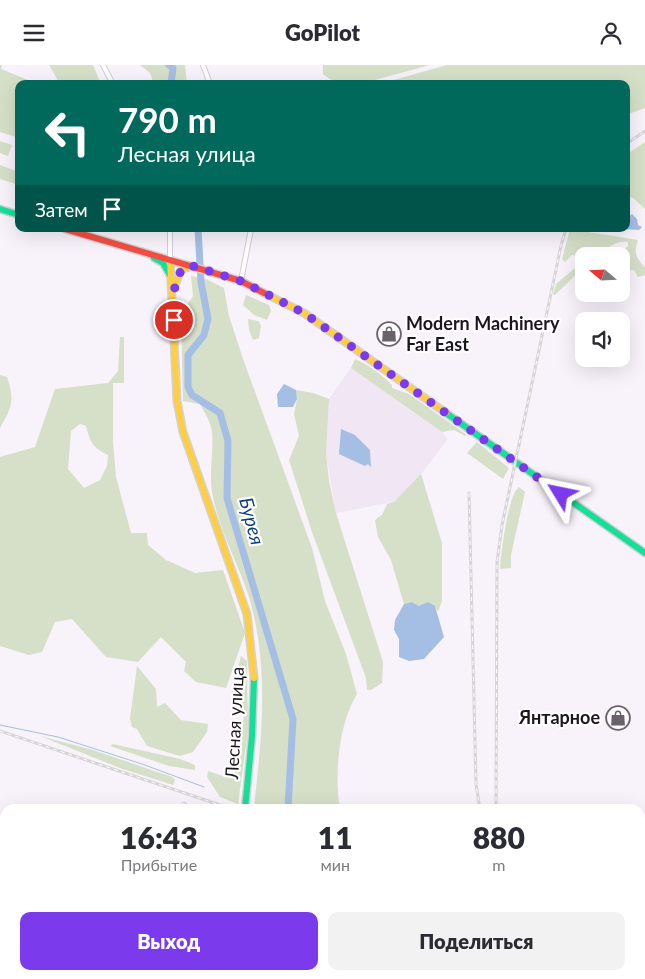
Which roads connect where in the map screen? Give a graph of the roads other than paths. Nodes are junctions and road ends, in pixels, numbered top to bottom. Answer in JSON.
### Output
{"nodes":[{"id":1,"x":103,"y":65,"type":"edge"},
{"id":2,"x":203,"y":65,"type":"edge"},
{"id":3,"x":111,"y":80,"type":"edge"},
{"id":4,"x":209,"y":80,"type":"edge"},
{"id":5,"x":0,"y":209,"type":"edge"},
{"id":6,"x":15,"y":214,"type":"edge"},
{"id":7,"x":76,"y":232,"type":"edge"},
{"id":8,"x":170,"y":232,"type":"edge"},
{"id":9,"x":250,"y":232,"type":"edge"},
{"id":10,"x":136,"y":250,"type":"junction"},
{"id":11,"x":170,"y":260,"type":"junction"},
{"id":12,"x":194,"y":266,"type":"junction"},
{"id":13,"x":173,"y":281,"type":"junction"},
{"id":14,"x":241,"y":281,"type":"junction"},
{"id":15,"x":173,"y":293,"type":"junction"},
{"id":16,"x":645,"y":553,"type":"edge"},
{"id":17,"x":246,"y":804,"type":"edge"}],
"edges":[{"from":1,"to":3,"type":"street"},
{"from":2,"to":4,"type":"street"},
{"from":5,"to":6,"type":"main road"},
{"from":7,"to":10,"type":"main road"},
{"from":8,"to":11,"type":"street"},
{"from":9,"to":14,"type":"street"},
{"from":10,"to":11,"type":"main road"},
{"from":10,"to":13,"type":"main road"},
{"from":11,"to":12,"type":"main road"},
{"from":11,"to":13,"type":"main road","name":"Лесная улица"},
{"from":12,"to":14,"type":"main road"},
{"from":12,"to":15,"type":"main road"},
{"from":13,"to":15,"type":"main road","name":"Лесная улица"},
{"from":14,"to":16,"type":"main road"},
{"from":15,"to":17,"type":"main road","name":"Лесная улица"}]}
